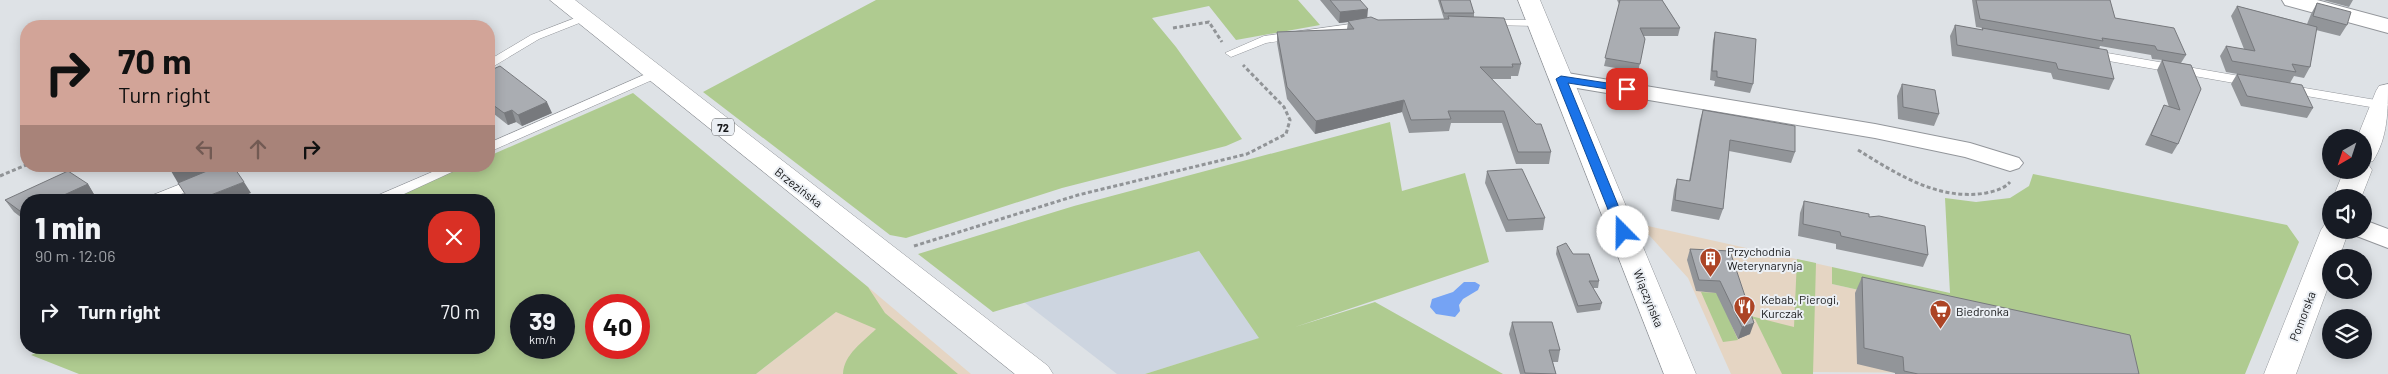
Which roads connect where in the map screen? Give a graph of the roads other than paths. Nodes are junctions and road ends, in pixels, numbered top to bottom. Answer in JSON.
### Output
{"nodes":[{"id":1,"x":561,"y":0,"type":"edge"},
{"id":2,"x":2293,"y":0,"type":"edge"},
{"id":3,"x":1534,"y":11,"type":"edge"},
{"id":4,"x":583,"y":18,"type":"junction"},
{"id":5,"x":1479,"y":23,"type":"edge"},
{"id":6,"x":1380,"y":24,"type":"edge"},
{"id":7,"x":2388,"y":26,"type":"edge"},
{"id":8,"x":2080,"y":52,"type":"edge"},
{"id":9,"x":1231,"y":53,"type":"road end"},
{"id":10,"x":495,"y":61,"type":"edge"},
{"id":11,"x":655,"y":74,"type":"junction"},
{"id":12,"x":1561,"y":79,"type":"junction"},
{"id":13,"x":2385,"y":98,"type":"edge"},
{"id":14,"x":2372,"y":133,"type":"edge"},
{"id":15,"x":495,"y":145,"type":"edge"},
{"id":16,"x":2010,"y":164,"type":"road end"},
{"id":17,"x":224,"y":172,"type":"edge"},
{"id":18,"x":444,"y":172,"type":"edge"},
{"id":19,"x":168,"y":194,"type":"edge"},
{"id":20,"x":393,"y":194,"type":"edge"},
{"id":21,"x":2372,"y":233,"type":"edge"},
{"id":22,"x":2332,"y":239,"type":"edge"},
{"id":23,"x":2388,"y":239,"type":"edge"},
{"id":24,"x":1037,"y":374,"type":"edge"},
{"id":25,"x":1680,"y":374,"type":"edge"},
{"id":26,"x":2280,"y":374,"type":"edge"}],
"edges":[{"from":1,"to":4,"type":"street","name":"Brzezińska","number":"72"},
{"from":2,"to":7,"type":"street"},
{"from":3,"to":5,"type":"lane"},
{"from":3,"to":12,"type":"street","name":"Wiączyńska"},
{"from":4,"to":10,"type":"lane"},
{"from":4,"to":11,"type":"street","name":"Brzezińska","number":"72"},
{"from":6,"to":9,"type":"lane"},
{"from":8,"to":13,"type":"lane"},
{"from":11,"to":15,"type":"lane"},
{"from":11,"to":24,"type":"street","name":"Brzezińska","number":"72"},
{"from":12,"to":16,"type":"street"},
{"from":12,"to":25,"type":"street","name":"Wiączyńska"},
{"from":13,"to":14,"type":"street"},
{"from":17,"to":19,"type":"lane"},
{"from":18,"to":20,"type":"lane"},
{"from":21,"to":23,"type":"street"},
{"from":22,"to":26,"type":"street","name":"Pomorska"}]}
